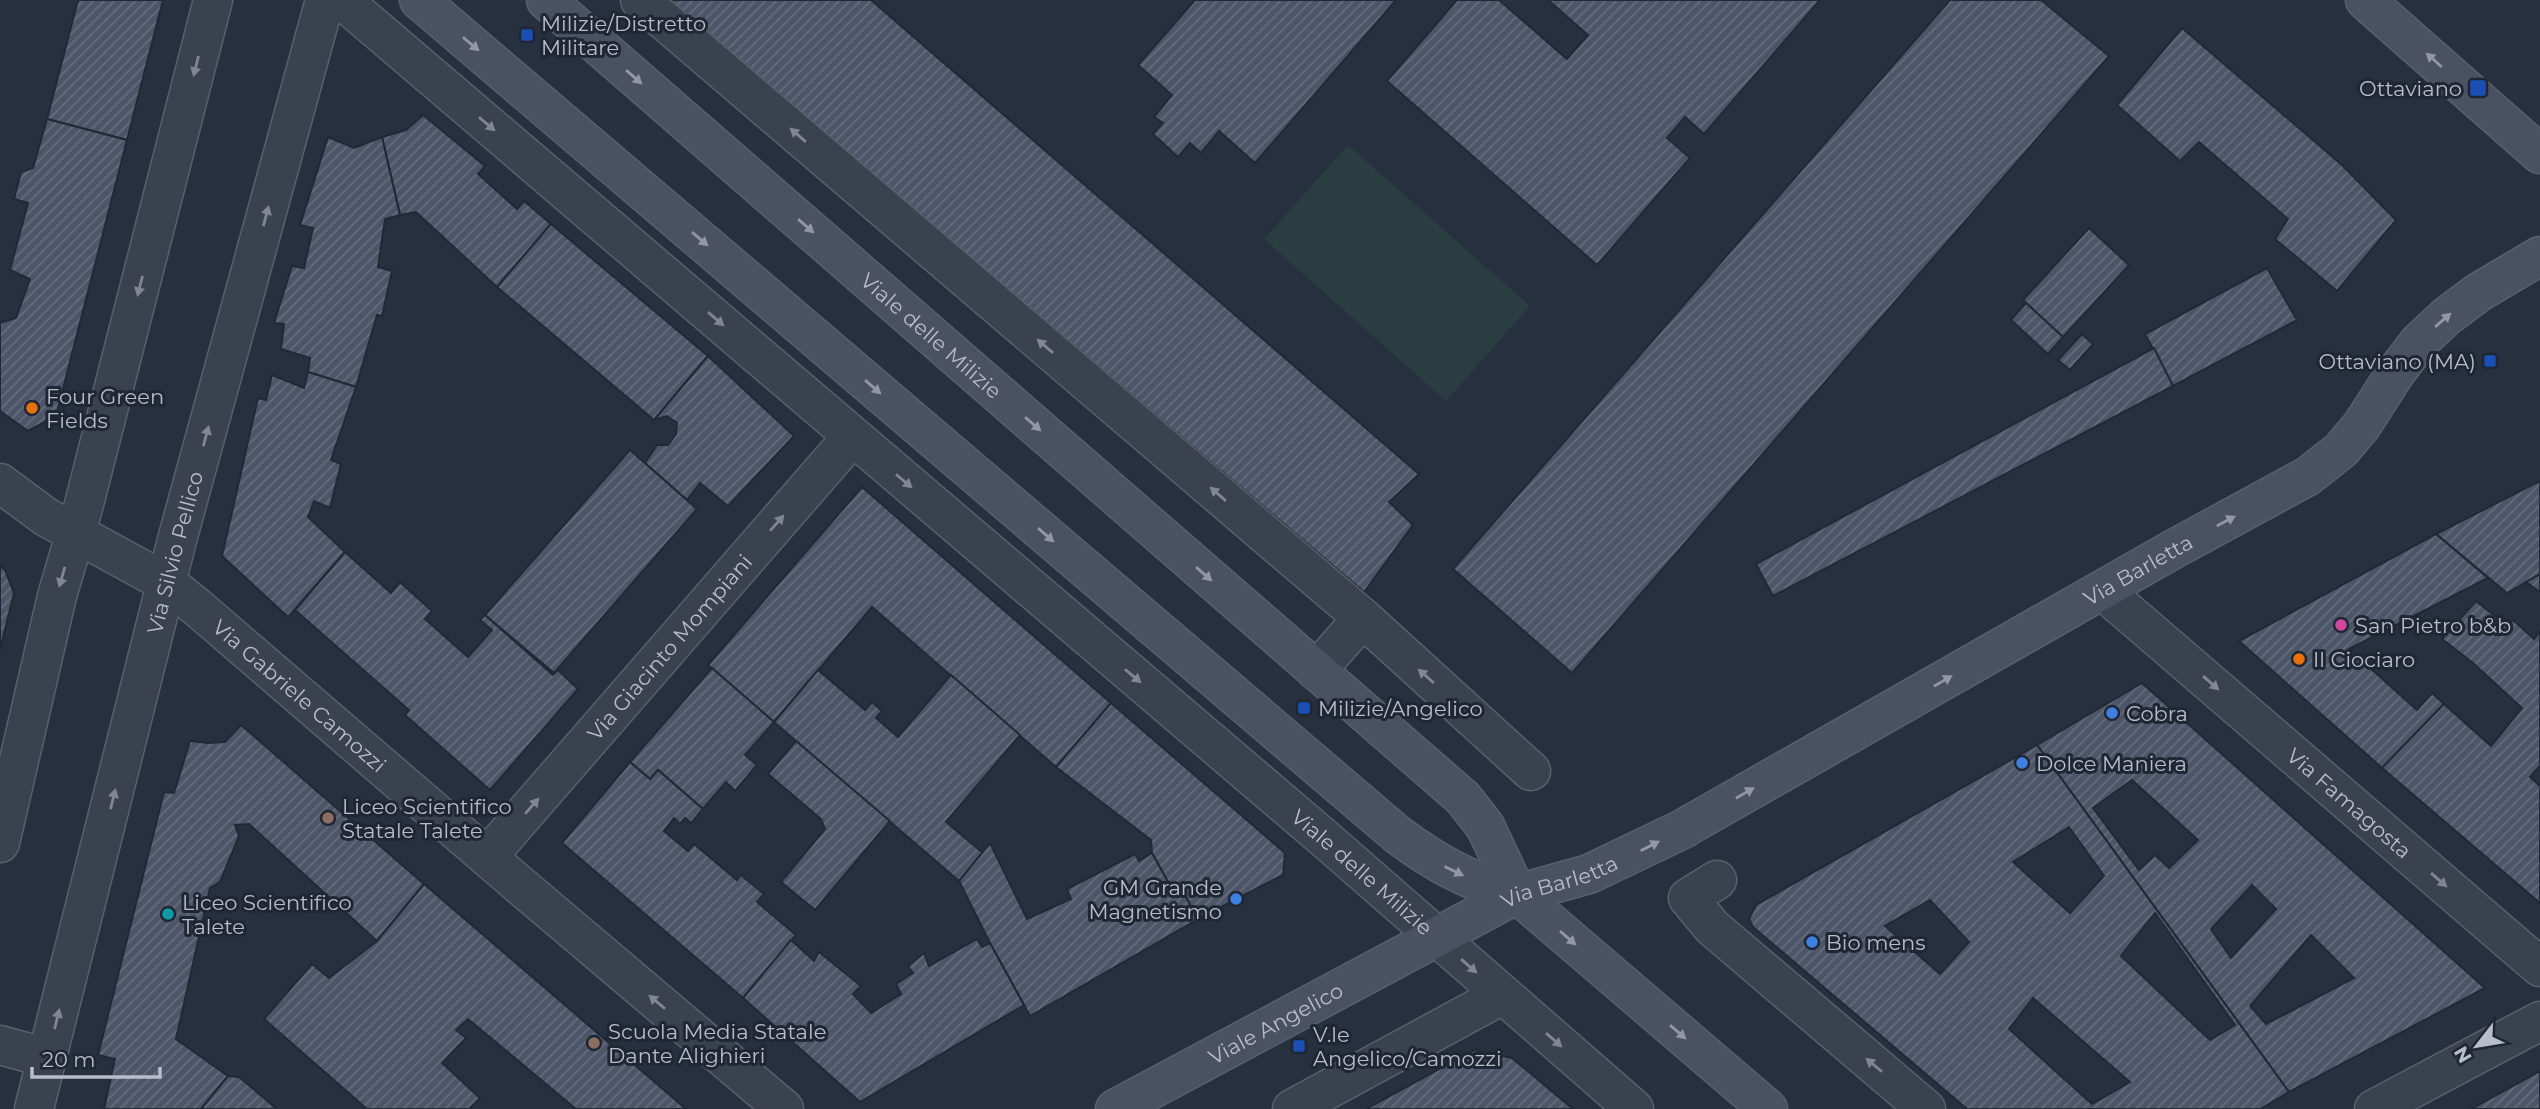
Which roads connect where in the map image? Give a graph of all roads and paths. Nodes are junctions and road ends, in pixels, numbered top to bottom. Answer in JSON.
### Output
{"nodes":[{"id":1,"x":213,"y":0,"type":"edge"},
{"id":2,"x":325,"y":0,"type":"edge"},
{"id":3,"x":342,"y":0,"type":"edge"},
{"id":4,"x":419,"y":0,"type":"edge"},
{"id":5,"x":546,"y":0,"type":"edge"},
{"id":6,"x":640,"y":0,"type":"edge"},
{"id":7,"x":2365,"y":0,"type":"edge"},
{"id":8,"x":2540,"y":153,"type":"edge"},
{"id":9,"x":655,"y":201,"type":"junction"},
{"id":10,"x":593,"y":214,"type":"junction"},
{"id":11,"x":2540,"y":256,"type":"edge"},
{"id":12,"x":852,"y":437,"type":"junction"},
{"id":13,"x":0,"y":483,"type":"edge"},
{"id":14,"x":75,"y":534,"type":"junction"},
{"id":15,"x":167,"y":583,"type":"junction"},
{"id":16,"x":1122,"y":600,"type":"junction"},
{"id":17,"x":2116,"y":602,"type":"dead end"},
{"id":18,"x":1363,"y":618,"type":"junction"},
{"id":19,"x":1089,"y":638,"type":"junction"},
{"id":20,"x":2159,"y":639,"type":"joint"},
{"id":21,"x":1316,"y":671,"type":"junction"},
{"id":22,"x":1531,"y":771,"type":"dead end"},
{"id":23,"x":0,"y":843,"type":"edge"},
{"id":24,"x":487,"y":857,"type":"junction"},
{"id":25,"x":1702,"y":889,"type":"dead end"},
{"id":26,"x":1517,"y":894,"type":"junction"},
{"id":27,"x":1436,"y":937,"type":"junction"},
{"id":28,"x":2540,"y":967,"type":"edge"},
{"id":29,"x":1502,"y":995,"type":"junction"},
{"id":30,"x":2540,"y":1021,"type":"edge"},
{"id":31,"x":0,"y":1045,"type":"edge"},
{"id":32,"x":47,"y":1058,"type":"junction"},
{"id":33,"x":34,"y":1109,"type":"edge"},
{"id":34,"x":784,"y":1109,"type":"edge"},
{"id":35,"x":1115,"y":1109,"type":"edge"},
{"id":36,"x":1292,"y":1109,"type":"edge"},
{"id":37,"x":1634,"y":1109,"type":"edge"},
{"id":38,"x":1768,"y":1109,"type":"edge"},
{"id":39,"x":1926,"y":1109,"type":"edge"},
{"id":40,"x":2374,"y":1109,"type":"edge"}],
"edges":[{"from":1,"to":14,"type":"street","one_way":true},
{"from":15,"to":2,"type":"street","name":"Via Silvio Pellico","one_way":true},
{"from":3,"to":10,"type":"street","name":"Viale delle Milizie","one_way":true},
{"from":4,"to":9,"type":"street","name":"Viale delle Milizie","one_way":true},
{"from":5,"to":21,"type":"street","name":"Viale delle Milizie","one_way":true},
{"from":18,"to":6,"type":"street","one_way":true},
{"from":8,"to":7,"type":"street","one_way":true},
{"from":9,"to":10,"type":"street"},
{"from":9,"to":16,"type":"street","name":"Viale delle Milizie","one_way":true},
{"from":10,"to":12,"type":"street","name":"Viale delle Milizie","one_way":true},
{"from":26,"to":11,"type":"street","name":"Via Barletta","one_way":true},
{"from":12,"to":19,"type":"street","name":"Viale delle Milizie","one_way":true},
{"from":24,"to":12,"type":"street","name":"Via Giacinto Mompiani","one_way":true},
{"from":13,"to":14,"type":"street","name":"Via Gabriele Camozzi"},
{"from":14,"to":15,"type":"street","name":"Via Gabriele Camozzi"},
{"from":14,"to":23,"type":"street","one_way":true},
{"from":15,"to":24,"type":"street","name":"Via Gabriele Camozzi"},
{"from":32,"to":15,"type":"street","name":"Via Silvio Pellico","one_way":true},
{"from":16,"to":19,"type":"street"},
{"from":16,"to":26,"type":"street","name":"Viale delle Milizie","one_way":true},
{"from":17,"to":20,"type":"street","name":"Via Barletta"},
{"from":18,"to":21,"type":"street"},
{"from":22,"to":18,"type":"street","one_way":true},
{"from":19,"to":27,"type":"street","name":"Viale delle Milizie","one_way":true},
{"from":20,"to":28,"type":"street","name":"Via Famagosta","one_way":true},
{"from":21,"to":26,"type":"street","name":"Viale delle Milizie"},
{"from":34,"to":24,"type":"street","name":"Via Gabriele Camozzi","one_way":true},
{"from":39,"to":25,"type":"street","one_way":true},
{"from":26,"to":27,"type":"street","name":"Via Barletta"},
{"from":26,"to":38,"type":"street","name":"Viale delle Milizie","one_way":true},
{"from":27,"to":29,"type":"street","name":"Viale delle Milizie","one_way":true},
{"from":27,"to":35,"type":"street","name":"Viale Angelico"},
{"from":29,"to":36,"type":"street"},
{"from":29,"to":37,"type":"street","name":"Viale delle Milizie","one_way":true},
{"from":30,"to":40,"type":"street"},
{"from":31,"to":32,"type":"street"},
{"from":32,"to":33,"type":"street","name":"Via Silvio Pellico"}]}
